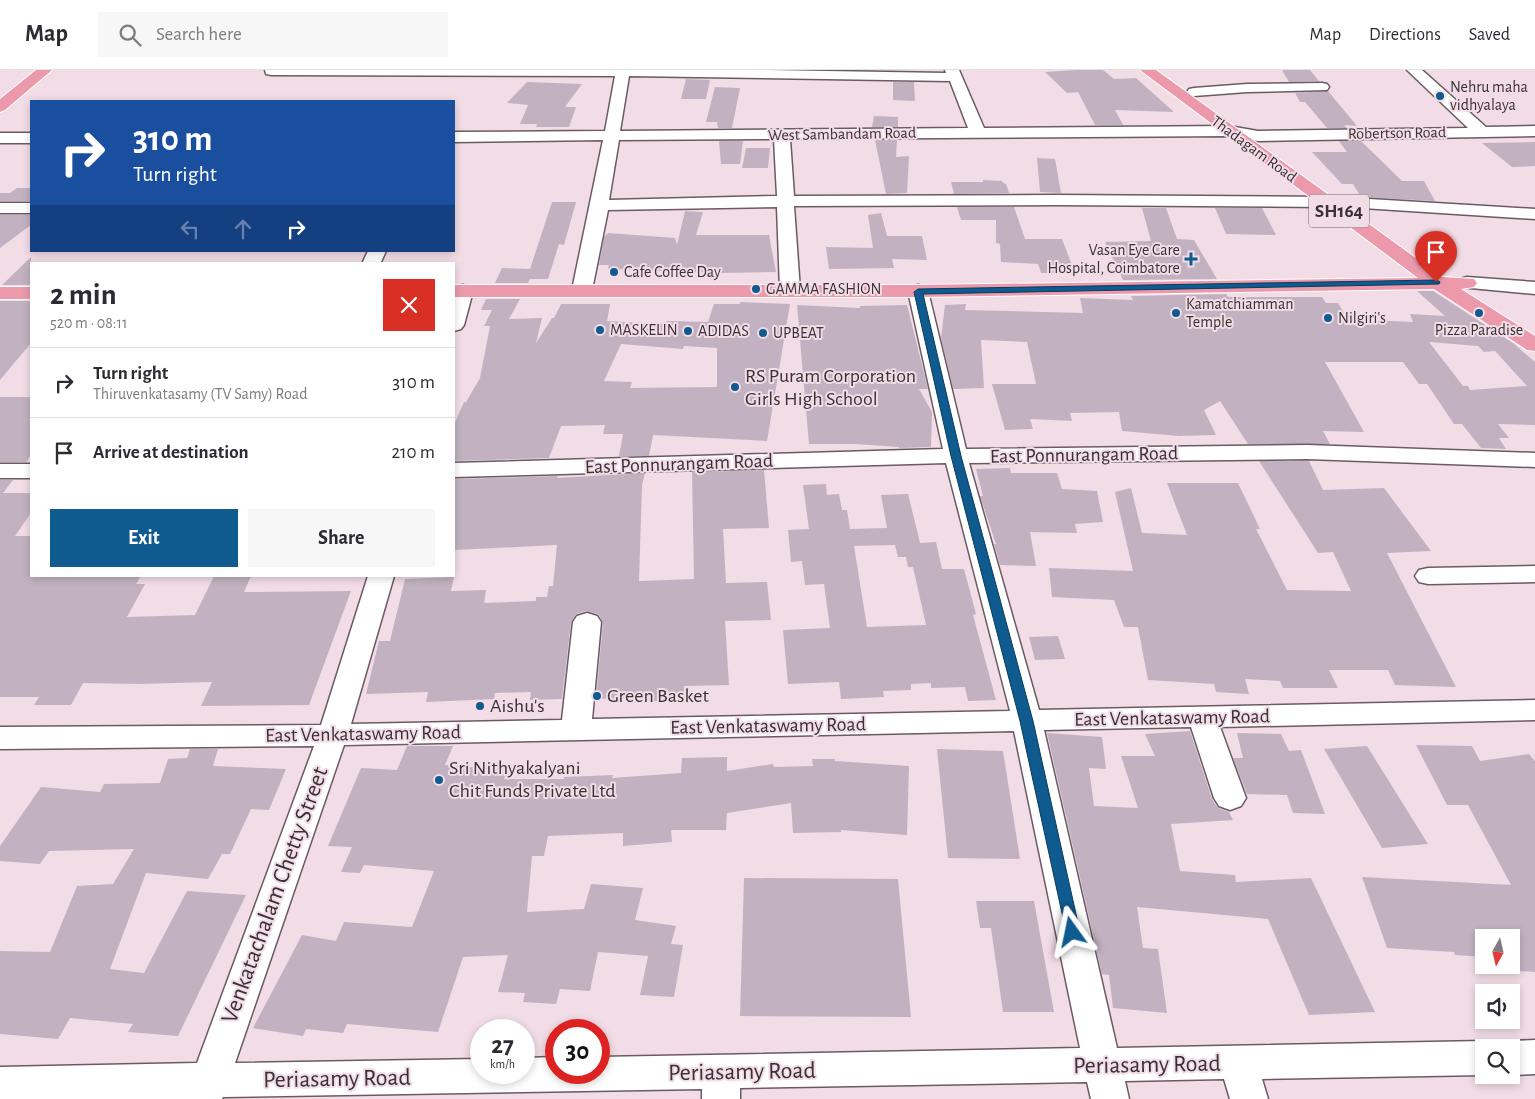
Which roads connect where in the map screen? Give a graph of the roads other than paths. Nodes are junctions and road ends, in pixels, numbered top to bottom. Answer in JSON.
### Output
{"nodes":[{"id":1,"x":45,"y":70,"type":"edge"},
{"id":2,"x":1147,"y":70,"type":"edge"},
{"id":3,"x":1164,"y":70,"type":"edge"},
{"id":4,"x":1414,"y":70,"type":"edge"},
{"id":5,"x":271,"y":71,"type":"edge"},
{"id":6,"x":623,"y":71,"type":"edge"},
{"id":7,"x":953,"y":73,"type":"edge"},
{"id":8,"x":1322,"y":87,"type":"dead end"},
{"id":9,"x":1194,"y":92,"type":"junction"},
{"id":10,"x":0,"y":107,"type":"edge"},
{"id":11,"x":1229,"y":131,"type":"junction"},
{"id":12,"x":1535,"y":131,"type":"edge"},
{"id":13,"x":1482,"y":132,"type":"junction"},
{"id":14,"x":978,"y":133,"type":"junction"},
{"id":15,"x":782,"y":135,"type":"junction"},
{"id":16,"x":1258,"y":136,"type":"junction"},
{"id":17,"x":455,"y":137,"type":"edge"},
{"id":18,"x":612,"y":137,"type":"junction"},
{"id":19,"x":0,"y":138,"type":"edge"},
{"id":20,"x":30,"y":138,"type":"edge"},
{"id":21,"x":785,"y":200,"type":"junction"},
{"id":22,"x":1327,"y":202,"type":"junction"},
{"id":23,"x":1353,"y":202,"type":"junction"},
{"id":24,"x":600,"y":205,"type":"junction"},
{"id":25,"x":0,"y":208,"type":"edge"},
{"id":26,"x":30,"y":208,"type":"edge"},
{"id":27,"x":1535,"y":214,"type":"edge"},
{"id":28,"x":1436,"y":282,"type":"junction"},
{"id":29,"x":1467,"y":283,"type":"junction"},
{"id":30,"x":1535,"y":288,"type":"edge"},
{"id":31,"x":582,"y":290,"type":"junction"},
{"id":32,"x":790,"y":290,"type":"junction"},
{"id":33,"x":458,"y":291,"type":"edge"},
{"id":34,"x":918,"y":292,"type":"junction"},
{"id":35,"x":0,"y":293,"type":"edge"},
{"id":36,"x":30,"y":293,"type":"edge"},
{"id":37,"x":455,"y":316,"type":"edge"},
{"id":38,"x":1535,"y":326,"type":"edge"},
{"id":39,"x":1535,"y":345,"type":"edge"},
{"id":40,"x":956,"y":456,"type":"junction"},
{"id":41,"x":1535,"y":460,"type":"edge"},
{"id":42,"x":455,"y":470,"type":"edge"},
{"id":43,"x":0,"y":471,"type":"edge"},
{"id":44,"x":30,"y":471,"type":"edge"},
{"id":45,"x":1535,"y":574,"type":"edge"},
{"id":46,"x":1428,"y":576,"type":"dead end"},
{"id":47,"x":381,"y":577,"type":"edge"},
{"id":48,"x":587,"y":622,"type":"dead end"},
{"id":49,"x":1535,"y":710,"type":"edge"},
{"id":50,"x":1202,"y":717,"type":"junction"},
{"id":51,"x":1027,"y":721,"type":"junction"},
{"id":52,"x":576,"y":730,"type":"junction"},
{"id":53,"x":333,"y":735,"type":"junction"},
{"id":54,"x":0,"y":738,"type":"edge"},
{"id":55,"x":1230,"y":798,"type":"dead end"},
{"id":56,"x":1535,"y":1057,"type":"edge"},
{"id":57,"x":1475,"y":1058,"type":"edge"},
{"id":58,"x":1520,"y":1058,"type":"edge"},
{"id":59,"x":1238,"y":1063,"type":"junction"},
{"id":60,"x":1106,"y":1082,"type":"edge"},
{"id":61,"x":0,"y":1084,"type":"edge"},
{"id":62,"x":721,"y":1086,"type":"edge"},
{"id":63,"x":206,"y":1090,"type":"edge"},
{"id":64,"x":1249,"y":1099,"type":"edge"}],
"edges":[{"from":1,"to":10,"type":"main road"},
{"from":2,"to":11,"type":"main road","name":"Thadagam Road","number":"SH164"},
{"from":3,"to":9,"type":"main road","name":"Thadagam Road","number":"SH164"},
{"from":4,"to":13,"type":"street"},
{"from":5,"to":6,"type":"street"},
{"from":6,"to":7,"type":"street"},
{"from":6,"to":18,"type":"street"},
{"from":7,"to":14,"type":"street"},
{"from":8,"to":9,"type":"street"},
{"from":9,"to":16,"type":"main road","name":"Thadagam Road","number":"SH164"},
{"from":11,"to":14,"type":"street","name":"West Sambandam Road"},
{"from":11,"to":16,"type":"street","name":"Robertson Road"},
{"from":11,"to":22,"type":"main road","name":"Thadagam Road","number":"SH164"},
{"from":12,"to":13,"type":"street","name":"Robertson Road"},
{"from":13,"to":16,"type":"street","name":"Robertson Road"},
{"from":14,"to":15,"type":"street","name":"West Sambandam Road"},
{"from":15,"to":18,"type":"street","name":"West Sambandam Road"},
{"from":15,"to":21,"type":"street"},
{"from":16,"to":23,"type":"main road","name":"Thadagam Road","number":"SH164"},
{"from":17,"to":18,"type":"street","name":"West Sambandam Road"},
{"from":18,"to":24,"type":"street"},
{"from":19,"to":20,"type":"street"},
{"from":21,"to":22,"type":"street"},
{"from":21,"to":24,"type":"street"},
{"from":21,"to":32,"type":"street"},
{"from":22,"to":28,"type":"main road","name":"Thadagam Road","number":"SH164"},
{"from":23,"to":27,"type":"street"},
{"from":23,"to":29,"type":"main road","name":"Thadagam Road","number":"SH164"},
{"from":24,"to":31,"type":"street"},
{"from":25,"to":26,"type":"street"},
{"from":28,"to":29,"type":"main road"},
{"from":28,"to":34,"type":"main road"},
{"from":28,"to":39,"type":"main road","name":"Thadagam Road","number":"SH164"},
{"from":29,"to":30,"type":"street"},
{"from":29,"to":38,"type":"main road","name":"Thadagam Road","number":"SH164"},
{"from":31,"to":32,"type":"main road"},
{"from":31,"to":33,"type":"main road"},
{"from":32,"to":34,"type":"main road"},
{"from":33,"to":37,"type":"street"},
{"from":34,"to":40,"type":"street"},
{"from":35,"to":36,"type":"main road"},
{"from":40,"to":41,"type":"street","name":"East Ponnurangam Road"},
{"from":40,"to":42,"type":"street","name":"East Ponnurangam Road"},
{"from":40,"to":51,"type":"street"},
{"from":43,"to":44,"type":"street"},
{"from":45,"to":46,"type":"street"},
{"from":47,"to":53,"type":"street","name":"Venkatachalam Chetty Street"},
{"from":48,"to":52,"type":"street"},
{"from":49,"to":50,"type":"street","name":"East Venkataswamy Road"},
{"from":50,"to":51,"type":"street","name":"East Venkataswamy Road"},
{"from":50,"to":55,"type":"street"},
{"from":51,"to":52,"type":"street","name":"East Venkataswamy Road"},
{"from":51,"to":60,"type":"street"},
{"from":52,"to":53,"type":"street","name":"East Venkataswamy Road"},
{"from":53,"to":54,"type":"street","name":"East Venkataswamy Road"},
{"from":53,"to":63,"type":"street","name":"Venkatachalam Chetty Street"},
{"from":56,"to":58,"type":"street"},
{"from":57,"to":59,"type":"street","name":"Periasamy Road"},
{"from":59,"to":60,"type":"street","name":"Periasamy Road"},
{"from":59,"to":64,"type":"street"},
{"from":60,"to":62,"type":"street","name":"Periasamy Road"},
{"from":61,"to":63,"type":"street","name":"Periasamy Road"},
{"from":62,"to":63,"type":"street","name":"Periasamy Road"}]}
